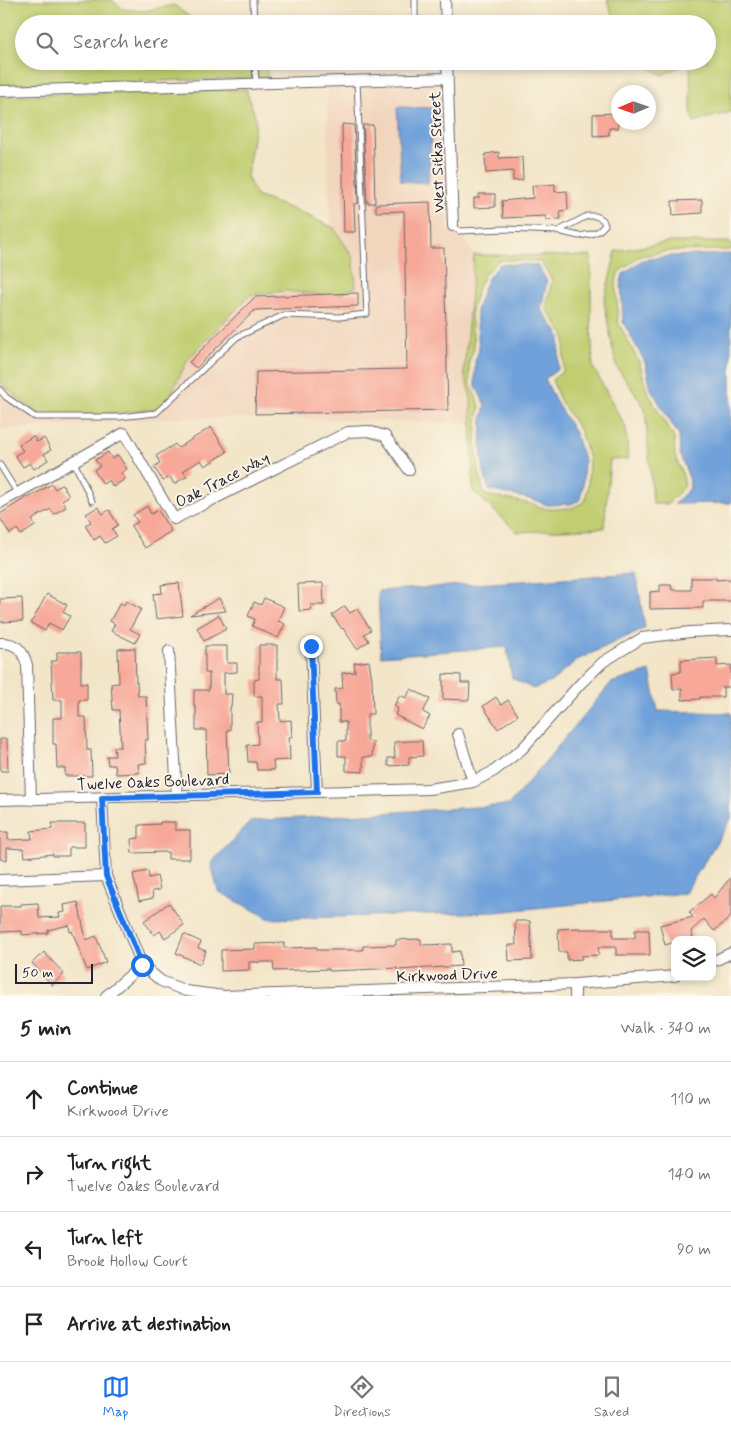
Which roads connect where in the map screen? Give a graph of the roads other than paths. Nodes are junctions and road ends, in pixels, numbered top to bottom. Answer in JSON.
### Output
{"nodes":[{"id":1,"x":253,"y":0,"type":"edge"},
{"id":2,"x":414,"y":0,"type":"edge"},
{"id":3,"x":445,"y":0,"type":"edge"},
{"id":4,"x":254,"y":15,"type":"edge"},
{"id":5,"x":415,"y":15,"type":"edge"},
{"id":6,"x":446,"y":15,"type":"edge"},
{"id":7,"x":255,"y":70,"type":"edge"},
{"id":8,"x":448,"y":70,"type":"edge"},
{"id":9,"x":448,"y":78,"type":"junction"},
{"id":10,"x":357,"y":81,"type":"junction"},
{"id":11,"x":256,"y":84,"type":"junction"},
{"id":12,"x":0,"y":91,"type":"edge"},
{"id":13,"x":453,"y":226,"type":"joint"},
{"id":14,"x":558,"y":230,"type":"junction"},
{"id":15,"x":0,"y":390,"type":"edge"},
{"id":16,"x":74,"y":462,"type":"junction"},
{"id":17,"x":0,"y":465,"type":"edge"},
{"id":18,"x":409,"y":470,"type":"dead end"},
{"id":19,"x":18,"y":494,"type":"junction"},
{"id":20,"x":92,"y":501,"type":"dead end"},
{"id":21,"x":0,"y":503,"type":"edge"},
{"id":22,"x":731,"y":630,"type":"edge"},
{"id":23,"x":0,"y":642,"type":"edge"},
{"id":24,"x":311,"y":646,"type":"dead end"},
{"id":25,"x":169,"y":651,"type":"dead end"},
{"id":26,"x":458,"y":734,"type":"dead end"},
{"id":27,"x":473,"y":782,"type":"junction"},
{"id":28,"x":317,"y":792,"type":"junction"},
{"id":29,"x":177,"y":796,"type":"junction"},
{"id":30,"x":102,"y":798,"type":"junction"},
{"id":31,"x":0,"y":800,"type":"edge"},
{"id":32,"x":31,"y":800,"type":"junction"},
{"id":33,"x":106,"y":876,"type":"junction"},
{"id":34,"x":0,"y":880,"type":"edge"},
{"id":35,"x":731,"y":953,"type":"edge"},
{"id":36,"x":716,"y":960,"type":"edge"},
{"id":37,"x":142,"y":965,"type":"junction"},
{"id":38,"x":671,"y":976,"type":"edge"},
{"id":39,"x":575,"y":984,"type":"junction"},
{"id":40,"x":276,"y":995,"type":"edge"},
{"id":41,"x":106,"y":996,"type":"edge"},
{"id":42,"x":575,"y":996,"type":"edge"}],
"edges":[{"from":1,"to":4,"type":"lane"},
{"from":2,"to":5,"type":"lane"},
{"from":3,"to":6,"type":"street"},
{"from":7,"to":11,"type":"lane"},
{"from":8,"to":9,"type":"street","name":"West Sitka Street"},
{"from":9,"to":10,"type":"street","name":"West Sitka Street"},
{"from":9,"to":13,"type":"street","name":"West Sitka Street"},
{"from":10,"to":11,"type":"street","name":"West Sitka Street"},
{"from":10,"to":15,"type":"lane"},
{"from":11,"to":12,"type":"street","name":"West Sitka Street"},
{"from":13,"to":14,"type":"lane"},
{"from":14,"to":14,"type":"lane"},
{"from":16,"to":18,"type":"street","name":"Oak Trace Way"},
{"from":16,"to":19,"type":"street","name":"Oak Trace Way"},
{"from":16,"to":20,"type":"lane"},
{"from":17,"to":19,"type":"lane"},
{"from":19,"to":21,"type":"street","name":"Oak Trace Way"},
{"from":22,"to":27,"type":"street","name":"Twelve Oaks Boulevard"},
{"from":23,"to":32,"type":"street"},
{"from":24,"to":28,"type":"street"},
{"from":25,"to":29,"type":"street"},
{"from":26,"to":27,"type":"street"},
{"from":27,"to":28,"type":"street","name":"Twelve Oaks Boulevard"},
{"from":28,"to":29,"type":"street","name":"Twelve Oaks Boulevard"},
{"from":29,"to":30,"type":"street","name":"Twelve Oaks Boulevard"},
{"from":30,"to":32,"type":"street","name":"Twelve Oaks Boulevard"},
{"from":30,"to":33,"type":"street","name":"Kirkwood Drive"},
{"from":31,"to":32,"type":"street","name":"Twelve Oaks Boulevard"},
{"from":33,"to":34,"type":"street"},
{"from":33,"to":37,"type":"street","name":"Kirkwood Drive"},
{"from":35,"to":36,"type":"street"},
{"from":37,"to":40,"type":"street","name":"Kirkwood Drive"},
{"from":37,"to":41,"type":"street"},
{"from":38,"to":39,"type":"street"},
{"from":39,"to":40,"type":"street","name":"Kirkwood Drive"},
{"from":39,"to":42,"type":"street"}]}
